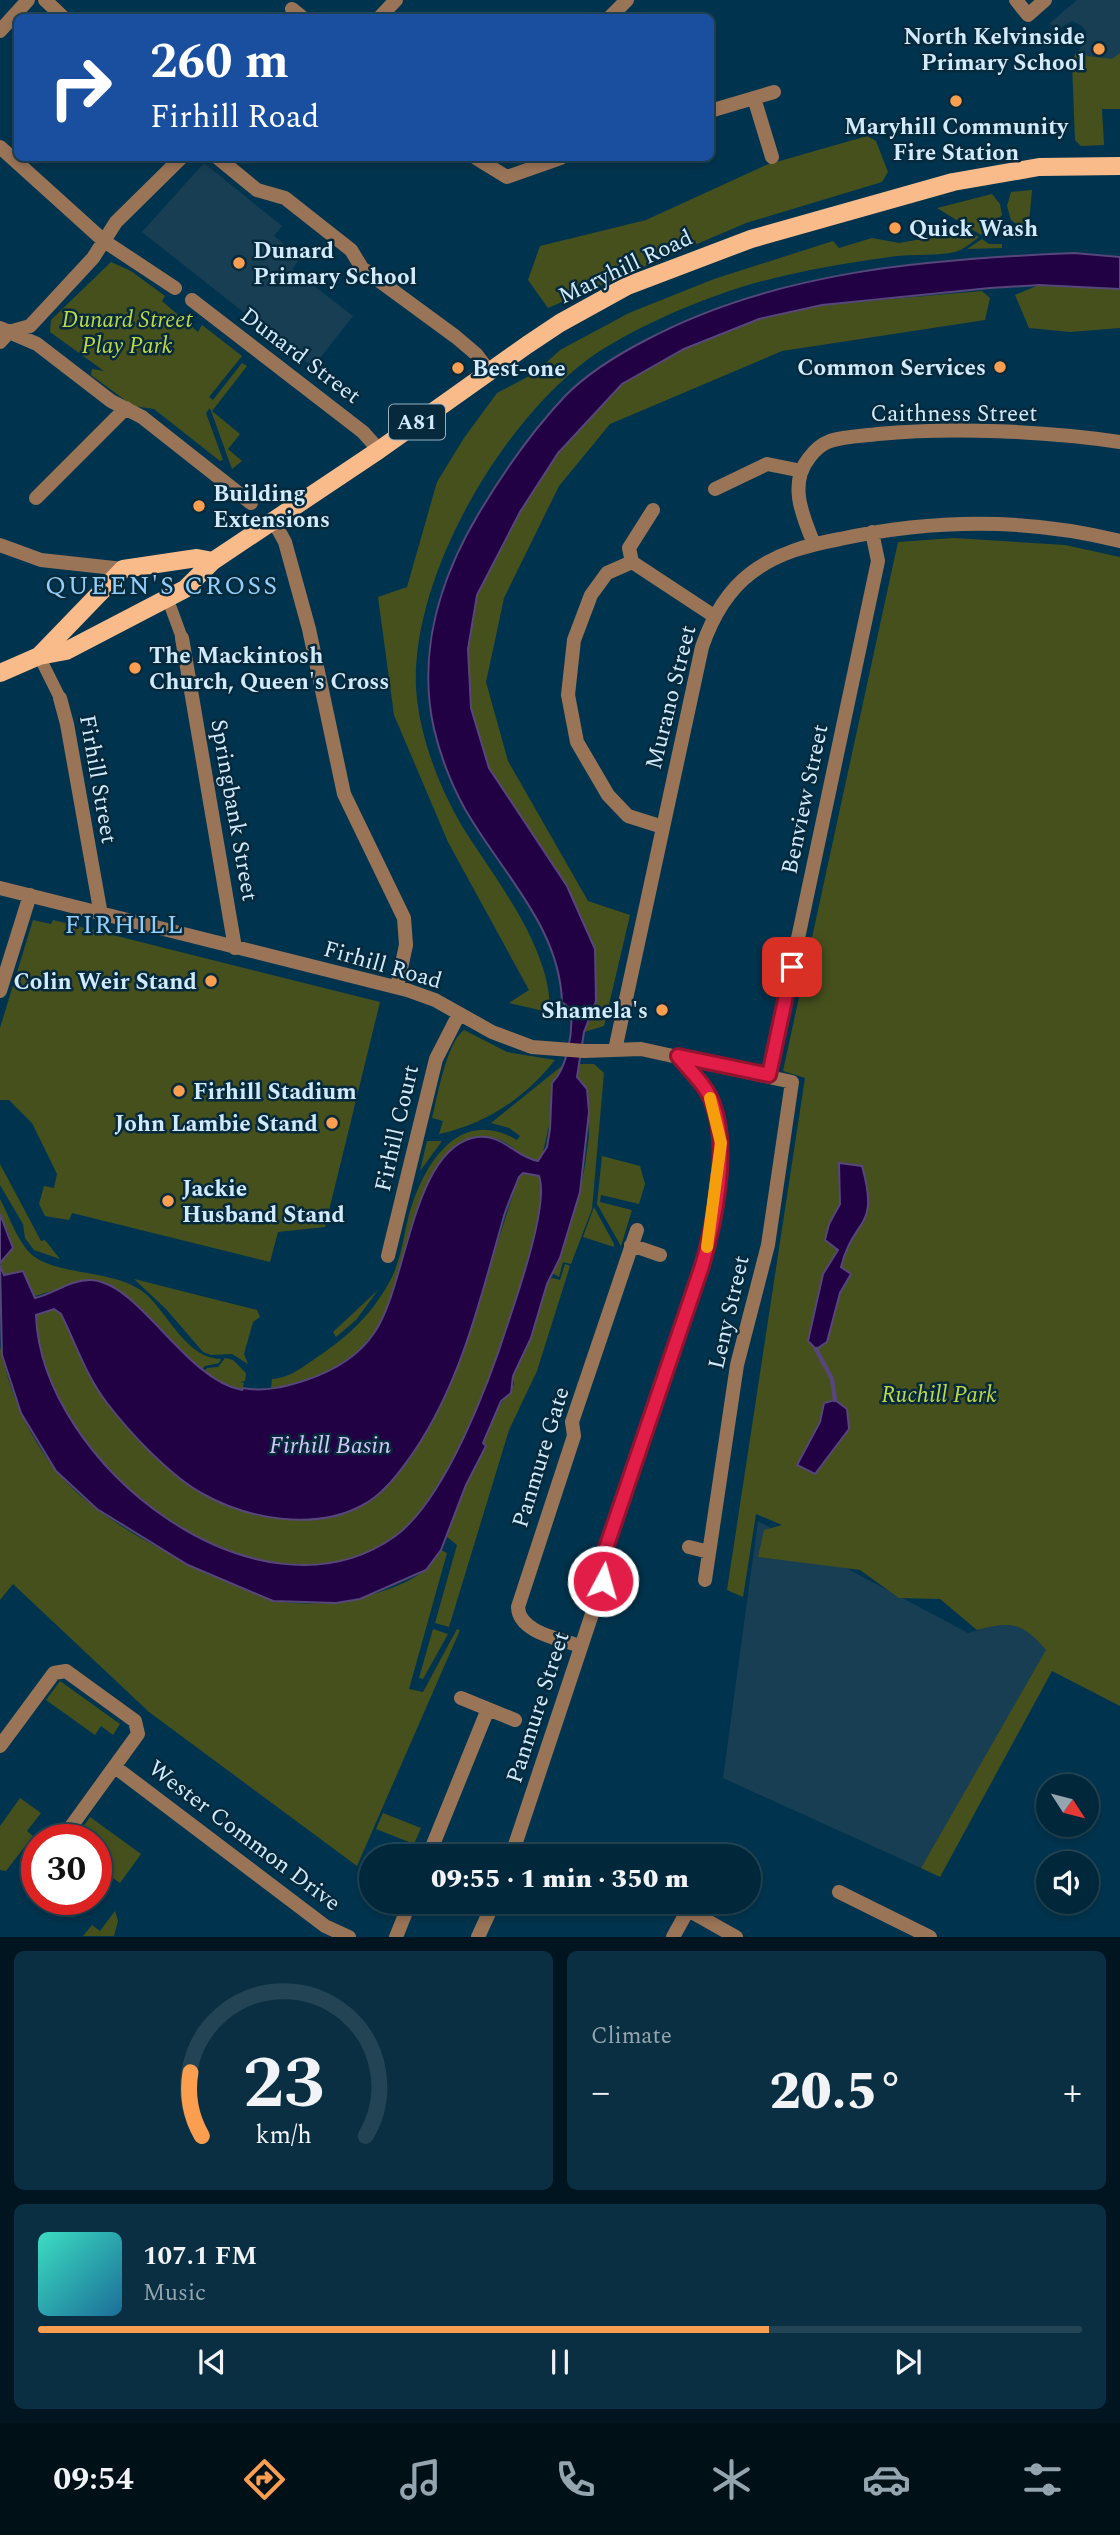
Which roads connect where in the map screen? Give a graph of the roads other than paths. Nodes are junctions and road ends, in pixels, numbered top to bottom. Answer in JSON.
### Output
{"nodes":[{"id":1,"x":27,"y":0,"type":"edge"},
{"id":2,"x":45,"y":0,"type":"edge"},
{"id":3,"x":396,"y":0,"type":"edge"},
{"id":4,"x":627,"y":0,"type":"edge"},
{"id":5,"x":1016,"y":0,"type":"edge"},
{"id":6,"x":1045,"y":0,"type":"edge"},
{"id":7,"x":15,"y":14,"type":"edge"},
{"id":8,"x":60,"y":14,"type":"edge"},
{"id":9,"x":383,"y":14,"type":"edge"},
{"id":10,"x":613,"y":14,"type":"edge"},
{"id":11,"x":14,"y":15,"type":"edge"},
{"id":12,"x":0,"y":31,"type":"edge"},
{"id":13,"x":774,"y":92,"type":"dead end"},
{"id":14,"x":754,"y":98,"type":"junction"},
{"id":15,"x":714,"y":110,"type":"edge"},
{"id":16,"x":0,"y":147,"type":"edge"},
{"id":17,"x":772,"y":157,"type":"dead end"},
{"id":18,"x":14,"y":160,"type":"edge"},
{"id":19,"x":15,"y":161,"type":"edge"},
{"id":20,"x":178,"y":161,"type":"edge"},
{"id":21,"x":222,"y":161,"type":"edge"},
{"id":22,"x":481,"y":161,"type":"edge"},
{"id":23,"x":552,"y":161,"type":"edge"},
{"id":24,"x":1120,"y":166,"type":"edge"},
{"id":25,"x":104,"y":241,"type":"junction"},
{"id":26,"x":176,"y":288,"type":"dead end"},
{"id":27,"x":192,"y":300,"type":"dead end"},
{"id":28,"x":3,"y":334,"type":"edge"},
{"id":29,"x":489,"y":371,"type":"junction"},
{"id":30,"x":126,"y":408,"type":"junction"},
{"id":31,"x":1120,"y":442,"type":"edge"},
{"id":32,"x":380,"y":450,"type":"junction"},
{"id":33,"x":802,"y":471,"type":"junction"},
{"id":34,"x":715,"y":489,"type":"dead end"},
{"id":35,"x":36,"y":498,"type":"dead end"},
{"id":36,"x":251,"y":503,"type":"dead end"},
{"id":37,"x":653,"y":510,"type":"dead end"},
{"id":38,"x":274,"y":522,"type":"junction"},
{"id":39,"x":872,"y":532,"type":"junction"},
{"id":40,"x":1120,"y":541,"type":"edge"},
{"id":41,"x":814,"y":544,"type":"junction"},
{"id":42,"x":0,"y":545,"type":"edge"},
{"id":43,"x":213,"y":561,"type":"junction"},
{"id":44,"x":632,"y":562,"type":"junction"},
{"id":45,"x":123,"y":569,"type":"junction"},
{"id":46,"x":164,"y":608,"type":"junction"},
{"id":47,"x":714,"y":616,"type":"junction"},
{"id":48,"x":182,"y":638,"type":"joint"},
{"id":49,"x":39,"y":656,"type":"junction"},
{"id":50,"x":0,"y":673,"type":"edge"},
{"id":51,"x":60,"y":698,"type":"joint"},
{"id":52,"x":663,"y":827,"type":"junction"},
{"id":53,"x":0,"y":888,"type":"edge"},
{"id":54,"x":30,"y":895,"type":"junction"},
{"id":55,"x":100,"y":915,"type":"junction"},
{"id":56,"x":235,"y":948,"type":"junction"},
{"id":57,"x":397,"y":987,"type":"junction"},
{"id":58,"x":0,"y":991,"type":"edge"},
{"id":59,"x":459,"y":1014,"type":"junction"},
{"id":60,"x":615,"y":1050,"type":"junction"},
{"id":61,"x":678,"y":1056,"type":"junction"},
{"id":62,"x":769,"y":1075,"type":"junction"},
{"id":63,"x":792,"y":1082,"type":"joint"},
{"id":64,"x":637,"y":1230,"type":"dead end"},
{"id":65,"x":631,"y":1245,"type":"junction"},
{"id":66,"x":660,"y":1255,"type":"dead end"},
{"id":67,"x":388,"y":1256,"type":"dead end"},
{"id":68,"x":689,"y":1547,"type":"dead end"},
{"id":69,"x":709,"y":1552,"type":"junction"},
{"id":70,"x":705,"y":1580,"type":"dead end"},
{"id":71,"x":580,"y":1646,"type":"junction"},
{"id":72,"x":461,"y":1698,"type":"dead end"},
{"id":73,"x":488,"y":1709,"type":"junction"},
{"id":74,"x":515,"y":1720,"type":"dead end"},
{"id":75,"x":0,"y":1746,"type":"edge"},
{"id":76,"x":115,"y":1767,"type":"junction"},
{"id":77,"x":73,"y":1824,"type":"edge"},
{"id":78,"x":433,"y":1844,"type":"edge"},
{"id":79,"x":515,"y":1844,"type":"edge"},
{"id":80,"x":839,"y":1892,"type":"dead end"},
{"id":81,"x":405,"y":1914,"type":"edge"},
{"id":82,"x":489,"y":1914,"type":"edge"},
{"id":83,"x":912,"y":1933,"type":"edge"},
{"id":84,"x":349,"y":1937,"type":"edge"},
{"id":85,"x":396,"y":1937,"type":"edge"},
{"id":86,"x":478,"y":1937,"type":"edge"},
{"id":87,"x":673,"y":1937,"type":"edge"},
{"id":88,"x":736,"y":1937,"type":"edge"},
{"id":89,"x":930,"y":1937,"type":"edge"}],
"edges":[{"from":1,"to":7,"type":"street"},
{"from":2,"to":8,"type":"street"},
{"from":3,"to":9,"type":"street"},
{"from":4,"to":10,"type":"street"},
{"from":5,"to":6,"type":"street"},
{"from":11,"to":12,"type":"street"},
{"from":13,"to":14,"type":"street"},
{"from":14,"to":15,"type":"street"},
{"from":14,"to":17,"type":"street"},
{"from":16,"to":18,"type":"street"},
{"from":19,"to":25,"type":"street"},
{"from":20,"to":25,"type":"street"},
{"from":21,"to":29,"type":"street"},
{"from":22,"to":23,"type":"street"},
{"from":24,"to":29,"type":"main road","name":"Maryhill Road","number":"A81"},
{"from":25,"to":26,"type":"street"},
{"from":25,"to":28,"type":"street"},
{"from":27,"to":32,"type":"street","name":"Dunard Street"},
{"from":28,"to":30,"type":"street"},
{"from":29,"to":32,"type":"main road","name":"Maryhill Road","number":"A81"},
{"from":30,"to":35,"type":"street"},
{"from":30,"to":36,"type":"street"},
{"from":31,"to":33,"type":"street","name":"Caithness Street"},
{"from":32,"to":38,"type":"main road","name":"Maryhill Road","number":"A81"},
{"from":33,"to":34,"type":"street"},
{"from":33,"to":41,"type":"street"},
{"from":37,"to":44,"type":"street"},
{"from":38,"to":43,"type":"main road","name":"Maryhill Road","number":"A81"},
{"from":38,"to":57,"type":"street"},
{"from":39,"to":40,"type":"street","name":"Murano Street"},
{"from":39,"to":41,"type":"street","name":"Murano Street"},
{"from":39,"to":62,"type":"street","name":"Benview Street"},
{"from":41,"to":47,"type":"street","name":"Murano Street"},
{"from":42,"to":45,"type":"street"},
{"from":43,"to":45,"type":"main road"},
{"from":43,"to":46,"type":"main road","name":"Maryhill Road","number":"A81"},
{"from":44,"to":47,"type":"street"},
{"from":44,"to":52,"type":"street"},
{"from":45,"to":49,"type":"main road","number":"A81"},
{"from":46,"to":48,"type":"street"},
{"from":46,"to":49,"type":"main road","number":"A81"},
{"from":47,"to":52,"type":"street","name":"Murano Street"},
{"from":48,"to":56,"type":"street","name":"Springbank Street"},
{"from":49,"to":50,"type":"main road","number":"A81"},
{"from":49,"to":51,"type":"street","name":"Firhill Street"},
{"from":51,"to":55,"type":"street","name":"Firhill Street"},
{"from":52,"to":60,"type":"street","name":"Murano Street"},
{"from":53,"to":54,"type":"street","name":"Firhill Road"},
{"from":54,"to":55,"type":"street","name":"Firhill Road"},
{"from":54,"to":58,"type":"street"},
{"from":55,"to":56,"type":"street","name":"Firhill Road"},
{"from":56,"to":57,"type":"street","name":"Firhill Road"},
{"from":57,"to":59,"type":"street","name":"Firhill Road"},
{"from":59,"to":60,"type":"street","name":"Firhill Road"},
{"from":59,"to":67,"type":"street","name":"Firhill Court"},
{"from":60,"to":61,"type":"street","name":"Firhill Road"},
{"from":61,"to":62,"type":"street","name":"Firhill Road"},
{"from":61,"to":71,"type":"street","name":"Panmure Street"},
{"from":62,"to":63,"type":"street","name":"Firhill Road"},
{"from":63,"to":69,"type":"street","name":"Leny Street"},
{"from":64,"to":65,"type":"street","name":"Panmure Gate"},
{"from":65,"to":66,"type":"street"},
{"from":65,"to":71,"type":"street","name":"Panmure Gate"},
{"from":68,"to":69,"type":"street"},
{"from":69,"to":70,"type":"street","name":"Leny Street"},
{"from":71,"to":79,"type":"street","name":"Panmure Street"},
{"from":72,"to":73,"type":"street"},
{"from":73,"to":74,"type":"street"},
{"from":73,"to":78,"type":"street"},
{"from":75,"to":76,"type":"street"},
{"from":76,"to":77,"type":"street"},
{"from":76,"to":84,"type":"street","name":"Wester Common Drive"},
{"from":80,"to":83,"type":"street"},
{"from":81,"to":85,"type":"street"},
{"from":82,"to":86,"type":"street"},
{"from":83,"to":89,"type":"street"},
{"from":87,"to":88,"type":"street"}]}
